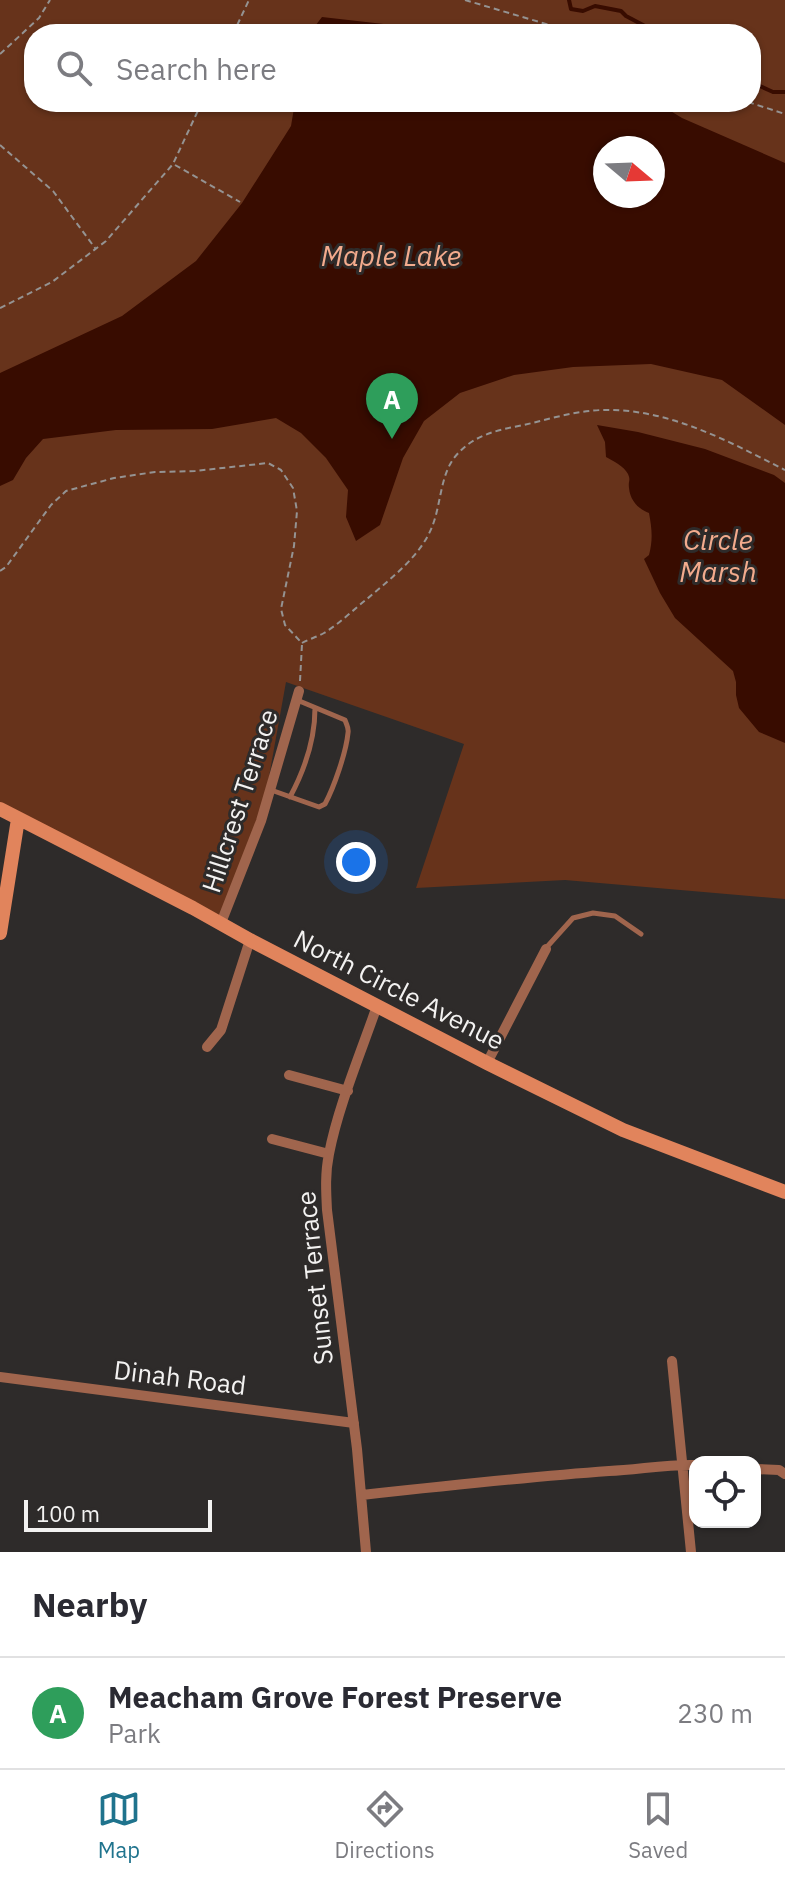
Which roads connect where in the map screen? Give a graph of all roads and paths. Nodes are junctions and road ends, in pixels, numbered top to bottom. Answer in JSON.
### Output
{"nodes":[{"id":1,"x":50,"y":0,"type":"edge"},
{"id":2,"x":249,"y":0,"type":"edge"},
{"id":3,"x":465,"y":0,"type":"edge"},
{"id":4,"x":32,"y":24,"type":"edge"},
{"id":5,"x":238,"y":24,"type":"edge"},
{"id":6,"x":546,"y":24,"type":"edge"},
{"id":7,"x":24,"y":32,"type":"edge"},
{"id":8,"x":0,"y":54,"type":"edge"},
{"id":9,"x":761,"y":106,"type":"edge"},
{"id":10,"x":197,"y":112,"type":"edge"},
{"id":11,"x":785,"y":114,"type":"edge"},
{"id":12,"x":0,"y":145,"type":"edge"},
{"id":13,"x":173,"y":164,"type":"junction"},
{"id":14,"x":240,"y":202,"type":"dead end"},
{"id":15,"x":95,"y":249,"type":"junction"},
{"id":16,"x":0,"y":308,"type":"edge"},
{"id":17,"x":785,"y":470,"type":"edge"},
{"id":18,"x":0,"y":571,"type":"edge"},
{"id":19,"x":302,"y":643,"type":"junction"},
{"id":20,"x":297,"y":695,"type":"junction"},
{"id":21,"x":315,"y":708,"type":"junction"},
{"id":22,"x":270,"y":790,"type":"junction"},
{"id":23,"x":290,"y":797,"type":"junction"},
{"id":24,"x":0,"y":809,"type":"edge"},
{"id":25,"x":18,"y":819,"type":"junction"},
{"id":26,"x":221,"y":923,"type":"junction"},
{"id":27,"x":0,"y":933,"type":"edge"},
{"id":28,"x":641,"y":934,"type":"dead end"},
{"id":29,"x":250,"y":940,"type":"junction"},
{"id":30,"x":546,"y":949,"type":"joint"},
{"id":31,"x":377,"y":1006,"type":"junction"},
{"id":32,"x":207,"y":1047,"type":"dead end"},
{"id":33,"x":487,"y":1063,"type":"junction"},
{"id":34,"x":289,"y":1075,"type":"dead end"},
{"id":35,"x":348,"y":1091,"type":"junction"},
{"id":36,"x":272,"y":1139,"type":"dead end"},
{"id":37,"x":329,"y":1154,"type":"junction"},
{"id":38,"x":785,"y":1192,"type":"edge"},
{"id":39,"x":672,"y":1361,"type":"dead end"},
{"id":40,"x":0,"y":1377,"type":"edge"},
{"id":41,"x":354,"y":1423,"type":"junction"},
{"id":42,"x":681,"y":1465,"type":"junction"},
{"id":43,"x":689,"y":1465,"type":"edge"},
{"id":44,"x":761,"y":1469,"type":"edge"},
{"id":45,"x":785,"y":1474,"type":"edge"},
{"id":46,"x":362,"y":1495,"type":"junction"},
{"id":47,"x":366,"y":1552,"type":"edge"},
{"id":48,"x":691,"y":1552,"type":"edge"}],
"edges":[{"from":1,"to":4,"type":"path"},
{"from":2,"to":5,"type":"path"},
{"from":3,"to":6,"type":"path"},
{"from":7,"to":8,"type":"path"},
{"from":9,"to":11,"type":"path"},
{"from":10,"to":13,"type":"path"},
{"from":12,"to":15,"type":"path"},
{"from":13,"to":14,"type":"path"},
{"from":13,"to":15,"type":"path"},
{"from":15,"to":16,"type":"path"},
{"from":17,"to":19,"type":"path"},
{"from":18,"to":19,"type":"path"},
{"from":19,"to":20,"type":"path"},
{"from":20,"to":21,"type":"lane"},
{"from":20,"to":22,"type":"street","name":"Hillcrest Terrace"},
{"from":21,"to":23,"type":"lane"},
{"from":21,"to":23,"type":"lane"},
{"from":22,"to":23,"type":"lane"},
{"from":22,"to":26,"type":"street","name":"Hillcrest Terrace"},
{"from":24,"to":25,"type":"street","name":"North Circle Avenue"},
{"from":25,"to":26,"type":"street","name":"North Circle Avenue"},
{"from":25,"to":27,"type":"street"},
{"from":26,"to":29,"type":"street","name":"North Circle Avenue"},
{"from":28,"to":30,"type":"lane"},
{"from":29,"to":31,"type":"street","name":"North Circle Avenue"},
{"from":29,"to":32,"type":"street"},
{"from":30,"to":33,"type":"street"},
{"from":31,"to":33,"type":"street","name":"North Circle Avenue"},
{"from":31,"to":35,"type":"street","name":"Sunset Terrace"},
{"from":33,"to":38,"type":"street","name":"North Circle Avenue"},
{"from":34,"to":35,"type":"street"},
{"from":35,"to":37,"type":"street","name":"Sunset Terrace"},
{"from":36,"to":37,"type":"street"},
{"from":37,"to":41,"type":"street","name":"Sunset Terrace"},
{"from":39,"to":42,"type":"street"},
{"from":40,"to":41,"type":"street","name":"Dinah Road"},
{"from":41,"to":46,"type":"street","name":"Sunset Terrace"},
{"from":42,"to":43,"type":"street"},
{"from":42,"to":46,"type":"street"},
{"from":42,"to":48,"type":"street"},
{"from":44,"to":45,"type":"street"},
{"from":46,"to":47,"type":"street","name":"Sunset Terrace"}]}
